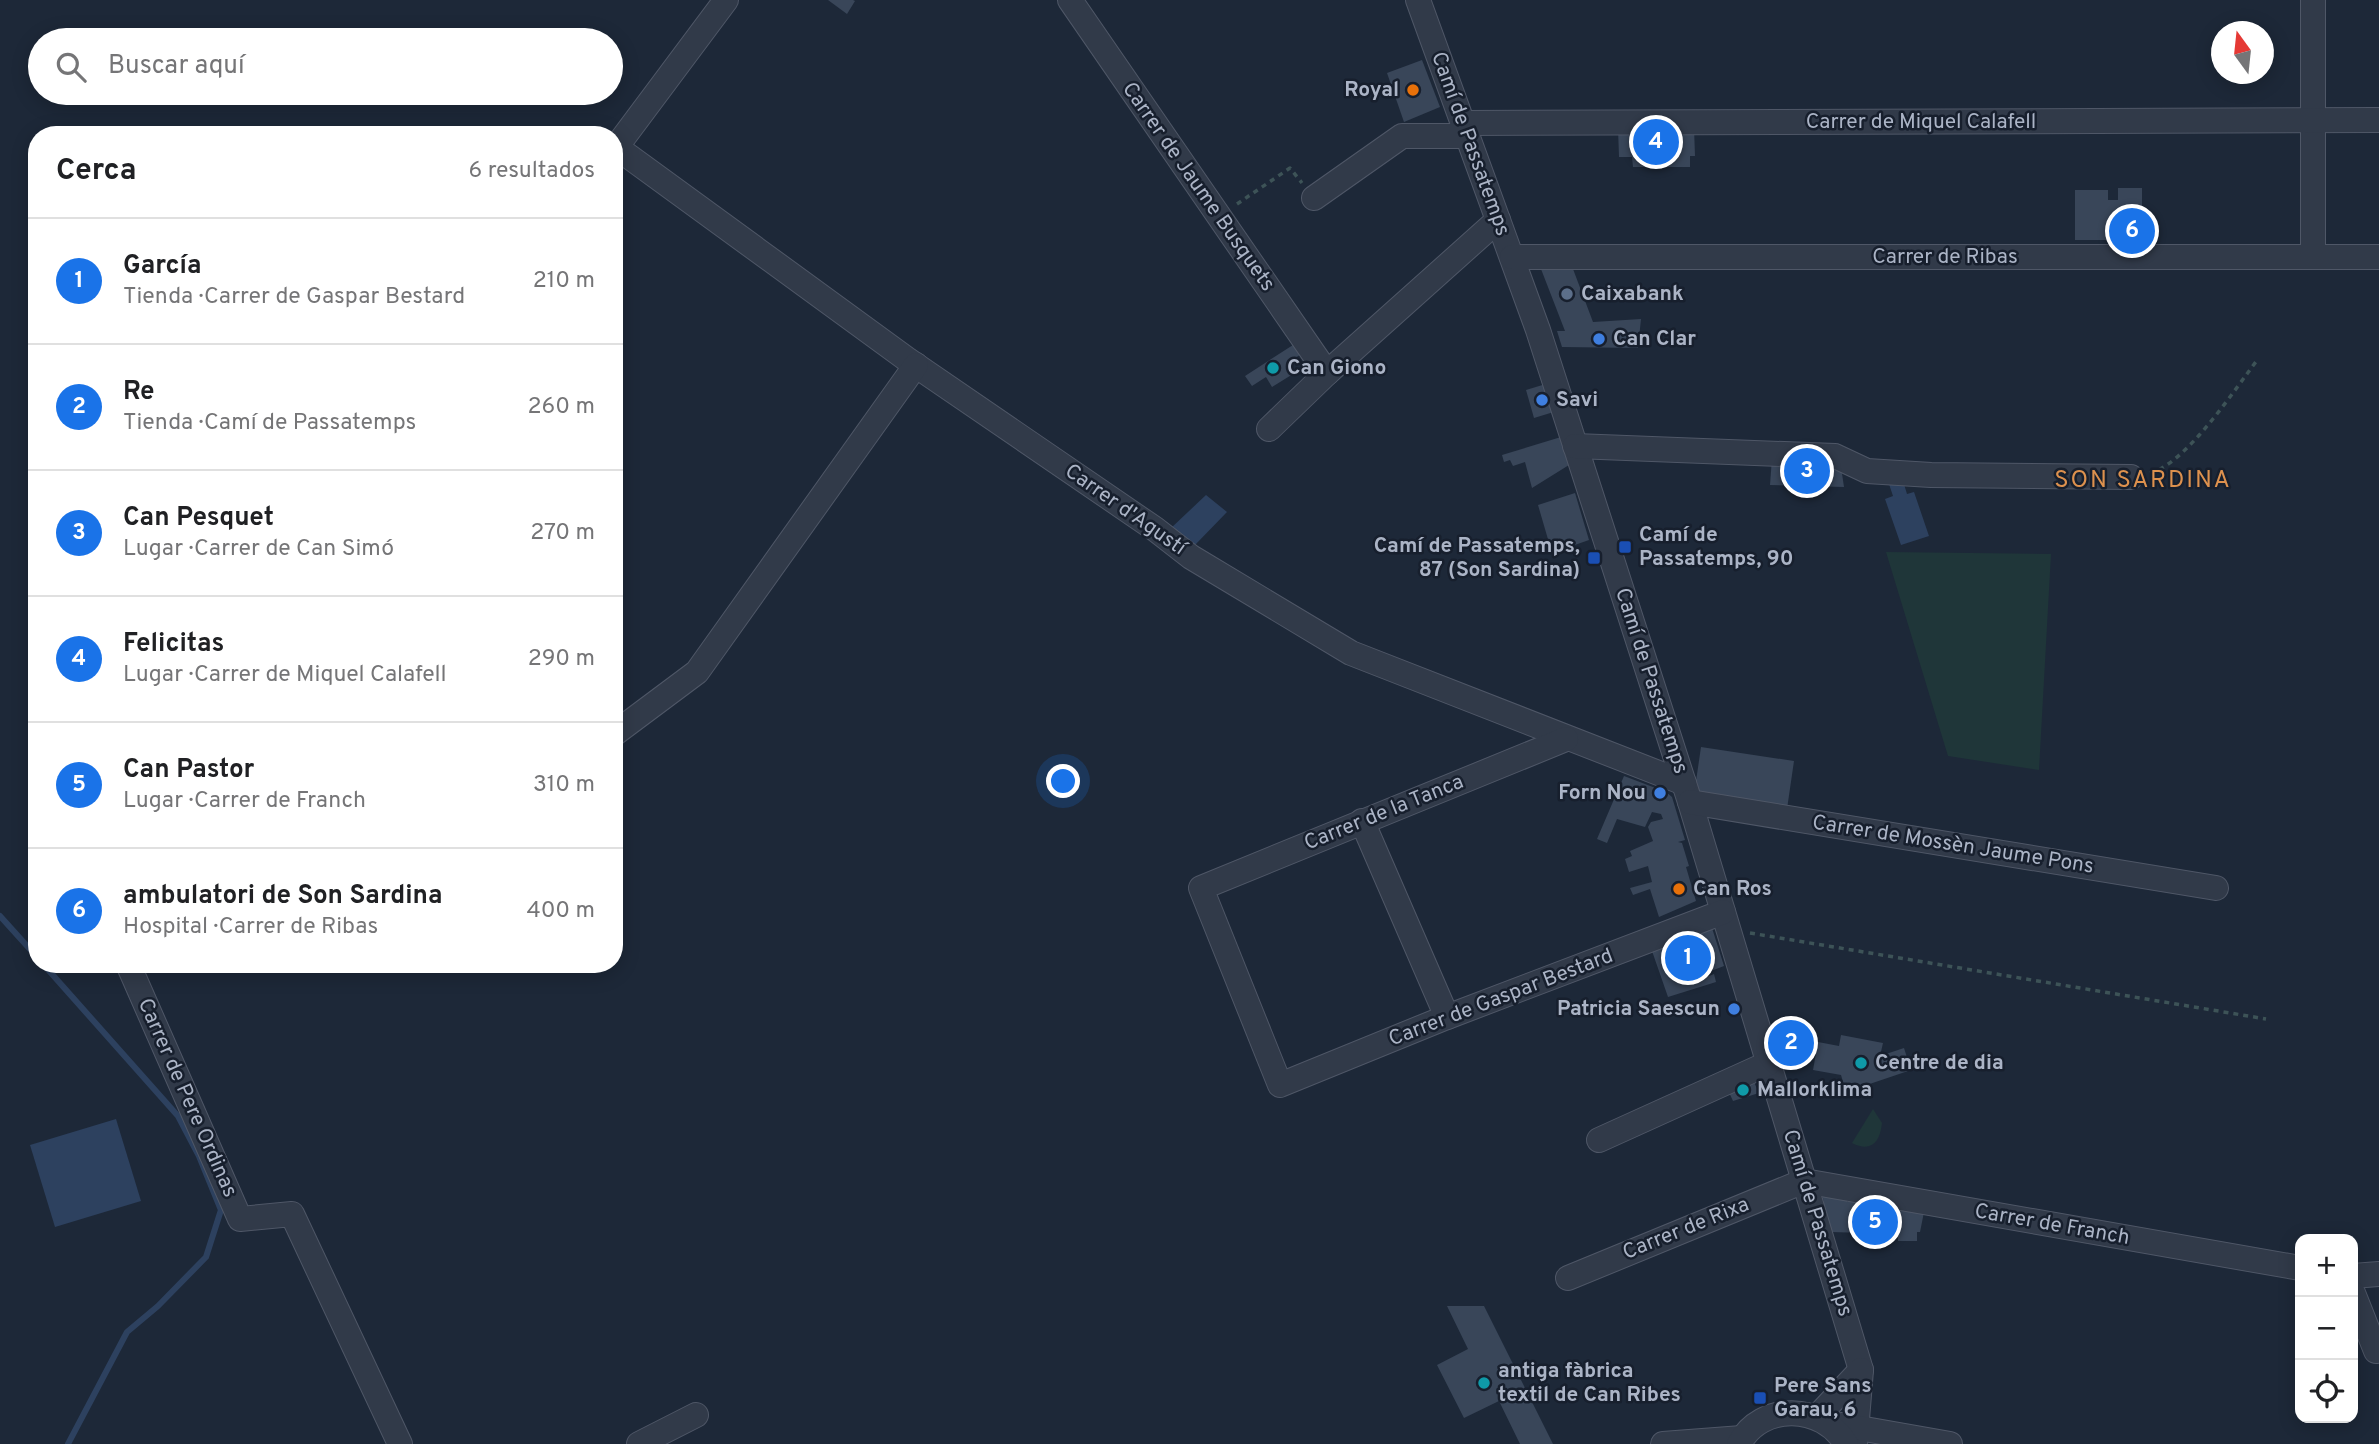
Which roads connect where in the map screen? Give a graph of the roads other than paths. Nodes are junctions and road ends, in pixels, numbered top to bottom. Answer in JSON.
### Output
{"nodes":[{"id":1,"x":726,"y":0,"type":"edge"},
{"id":2,"x":1070,"y":0,"type":"edge"},
{"id":3,"x":1418,"y":0,"type":"edge"},
{"id":4,"x":2312,"y":0,"type":"edge"},
{"id":5,"x":2379,"y":120,"type":"edge"},
{"id":6,"x":2313,"y":121,"type":"junction"},
{"id":7,"x":1465,"y":130,"type":"junction"},
{"id":8,"x":623,"y":137,"type":"edge"},
{"id":9,"x":623,"y":154,"type":"edge"},
{"id":10,"x":1314,"y":198,"type":"road end"},
{"id":11,"x":1498,"y":220,"type":"junction"},
{"id":12,"x":1511,"y":257,"type":"junction"},
{"id":13,"x":2313,"y":257,"type":"junction"},
{"id":14,"x":2379,"y":257,"type":"edge"},
{"id":15,"x":916,"y":365,"type":"junction"},
{"id":16,"x":1326,"y":373,"type":"junction"},
{"id":17,"x":1269,"y":429,"type":"dead end"},
{"id":18,"x":1575,"y":446,"type":"junction"},
{"id":19,"x":2131,"y":477,"type":"road end"},
{"id":20,"x":623,"y":727,"type":"edge"},
{"id":21,"x":1566,"y":739,"type":"junction"},
{"id":22,"x":1687,"y":793,"type":"junction"},
{"id":23,"x":1362,"y":821,"type":"junction"},
{"id":24,"x":2216,"y":888,"type":"dead end"},
{"id":25,"x":1726,"y":921,"type":"junction"},
{"id":26,"x":132,"y":973,"type":"edge"},
{"id":27,"x":1447,"y":1017,"type":"junction"},
{"id":28,"x":1769,"y":1063,"type":"junction"},
{"id":29,"x":1280,"y":1086,"type":"joint"},
{"id":30,"x":1599,"y":1140,"type":"dead end"},
{"id":31,"x":1804,"y":1181,"type":"junction"},
{"id":32,"x":2295,"y":1267,"type":"edge"},
{"id":33,"x":2379,"y":1274,"type":"edge"},
{"id":34,"x":2358,"y":1276,"type":"edge"},
{"id":35,"x":1568,"y":1278,"type":"dead end"},
{"id":36,"x":2355,"y":1297,"type":"edge"},
{"id":37,"x":2376,"y":1351,"type":"dead end"},
{"id":38,"x":1861,"y":1370,"type":"junction"},
{"id":39,"x":696,"y":1415,"type":"dead end"},
{"id":40,"x":1822,"y":1420,"type":"junction"},
{"id":41,"x":1853,"y":1439,"type":"edge"},
{"id":42,"x":1741,"y":1441,"type":"edge"},
{"id":43,"x":400,"y":1444,"type":"edge"},
{"id":44,"x":639,"y":1444,"type":"edge"},
{"id":45,"x":1664,"y":1444,"type":"edge"},
{"id":46,"x":1950,"y":1444,"type":"edge"}],
"edges":[{"from":1,"to":8,"type":"street"},
{"from":2,"to":16,"type":"street","name":"Carrer de Jaume Busquets"},
{"from":3,"to":7,"type":"street","name":"Camí de Passatemps"},
{"from":4,"to":6,"type":"street"},
{"from":5,"to":6,"type":"street","name":"Carrer de Miquel Calafell"},
{"from":6,"to":7,"type":"street","name":"Carrer de Miquel Calafell"},
{"from":6,"to":13,"type":"street"},
{"from":7,"to":10,"type":"street","name":"Carrer de Miquel Calafell"},
{"from":7,"to":11,"type":"street","name":"Camí de Passatemps"},
{"from":9,"to":15,"type":"street","name":"Carrer d'Agustí"},
{"from":11,"to":12,"type":"street","name":"Camí de Passatemps"},
{"from":11,"to":16,"type":"street"},
{"from":12,"to":13,"type":"street","name":"Carrer de Ribas"},
{"from":12,"to":18,"type":"street","name":"Camí de Passatemps"},
{"from":13,"to":14,"type":"street","name":"Carrer de Ribas"},
{"from":15,"to":20,"type":"street"},
{"from":15,"to":21,"type":"street","name":"Carrer d'Agustí"},
{"from":16,"to":17,"type":"street"},
{"from":18,"to":19,"type":"street"},
{"from":18,"to":22,"type":"street","name":"Camí de Passatemps"},
{"from":21,"to":22,"type":"street","name":"Carrer d'Agustí"},
{"from":21,"to":23,"type":"street","name":"Carrer de la Tanca"},
{"from":22,"to":24,"type":"street","name":"Carrer de Mossèn Jaume Pons"},
{"from":22,"to":25,"type":"street","name":"Camí de Passatemps"},
{"from":23,"to":27,"type":"street"},
{"from":23,"to":29,"type":"street","name":"Carrer de la Tanca"},
{"from":25,"to":27,"type":"street","name":"Carrer de Gaspar Bestard"},
{"from":25,"to":28,"type":"street","name":"Camí de Passatemps"},
{"from":26,"to":43,"type":"street","name":"Carrer de Pere Ordinas"},
{"from":27,"to":29,"type":"street","name":"Carrer de Gaspar Bestard"},
{"from":28,"to":30,"type":"street"},
{"from":28,"to":31,"type":"street","name":"Camí de Passatemps"},
{"from":31,"to":32,"type":"street","name":"Carrer de Franch"},
{"from":31,"to":35,"type":"street","name":"Carrer de Rixa"},
{"from":31,"to":38,"type":"street","name":"Camí de Passatemps"},
{"from":33,"to":34,"type":"street"},
{"from":36,"to":37,"type":"street"},
{"from":38,"to":40,"type":"street"},
{"from":38,"to":41,"type":"street","name":"Camí de Passatemps"},
{"from":39,"to":44,"type":"street"},
{"from":40,"to":41,"type":"street"},
{"from":40,"to":42,"type":"street"},
{"from":41,"to":46,"type":"street"},
{"from":42,"to":45,"type":"street"}]}
